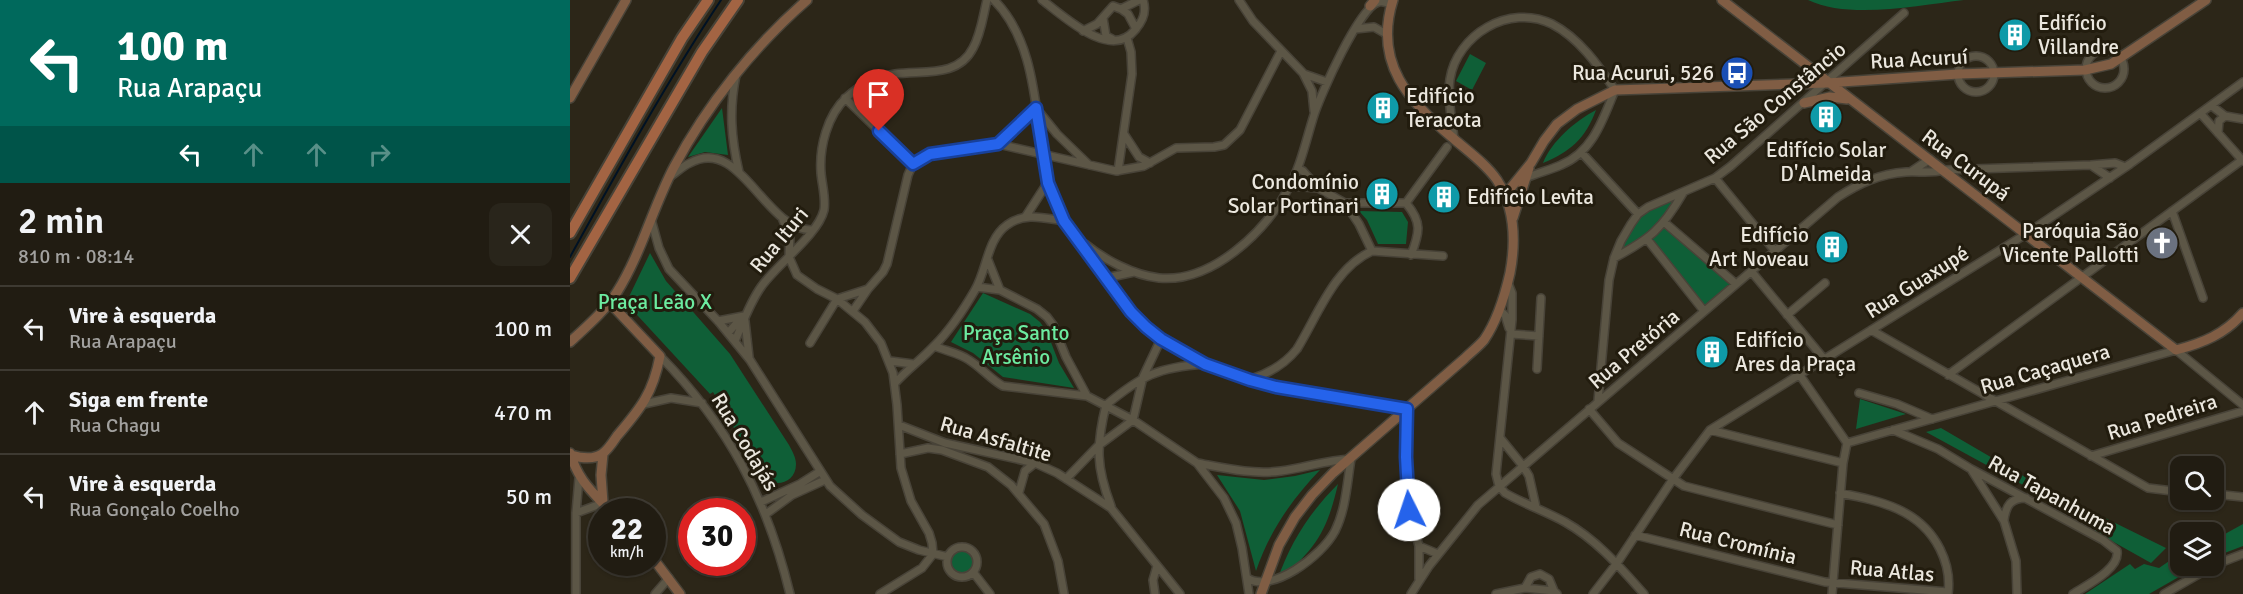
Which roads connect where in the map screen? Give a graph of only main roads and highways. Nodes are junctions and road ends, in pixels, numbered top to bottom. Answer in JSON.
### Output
{"nodes":[{"id":1,"x":708,"y":0,"type":"edge"},
{"id":2,"x":738,"y":0,"type":"edge"},
{"id":3,"x":570,"y":233,"type":"edge"},
{"id":4,"x":570,"y":278,"type":"edge"}],
"edges":[{"from":1,"to":3,"type":"main road"},
{"from":2,"to":4,"type":"main road"}]}
